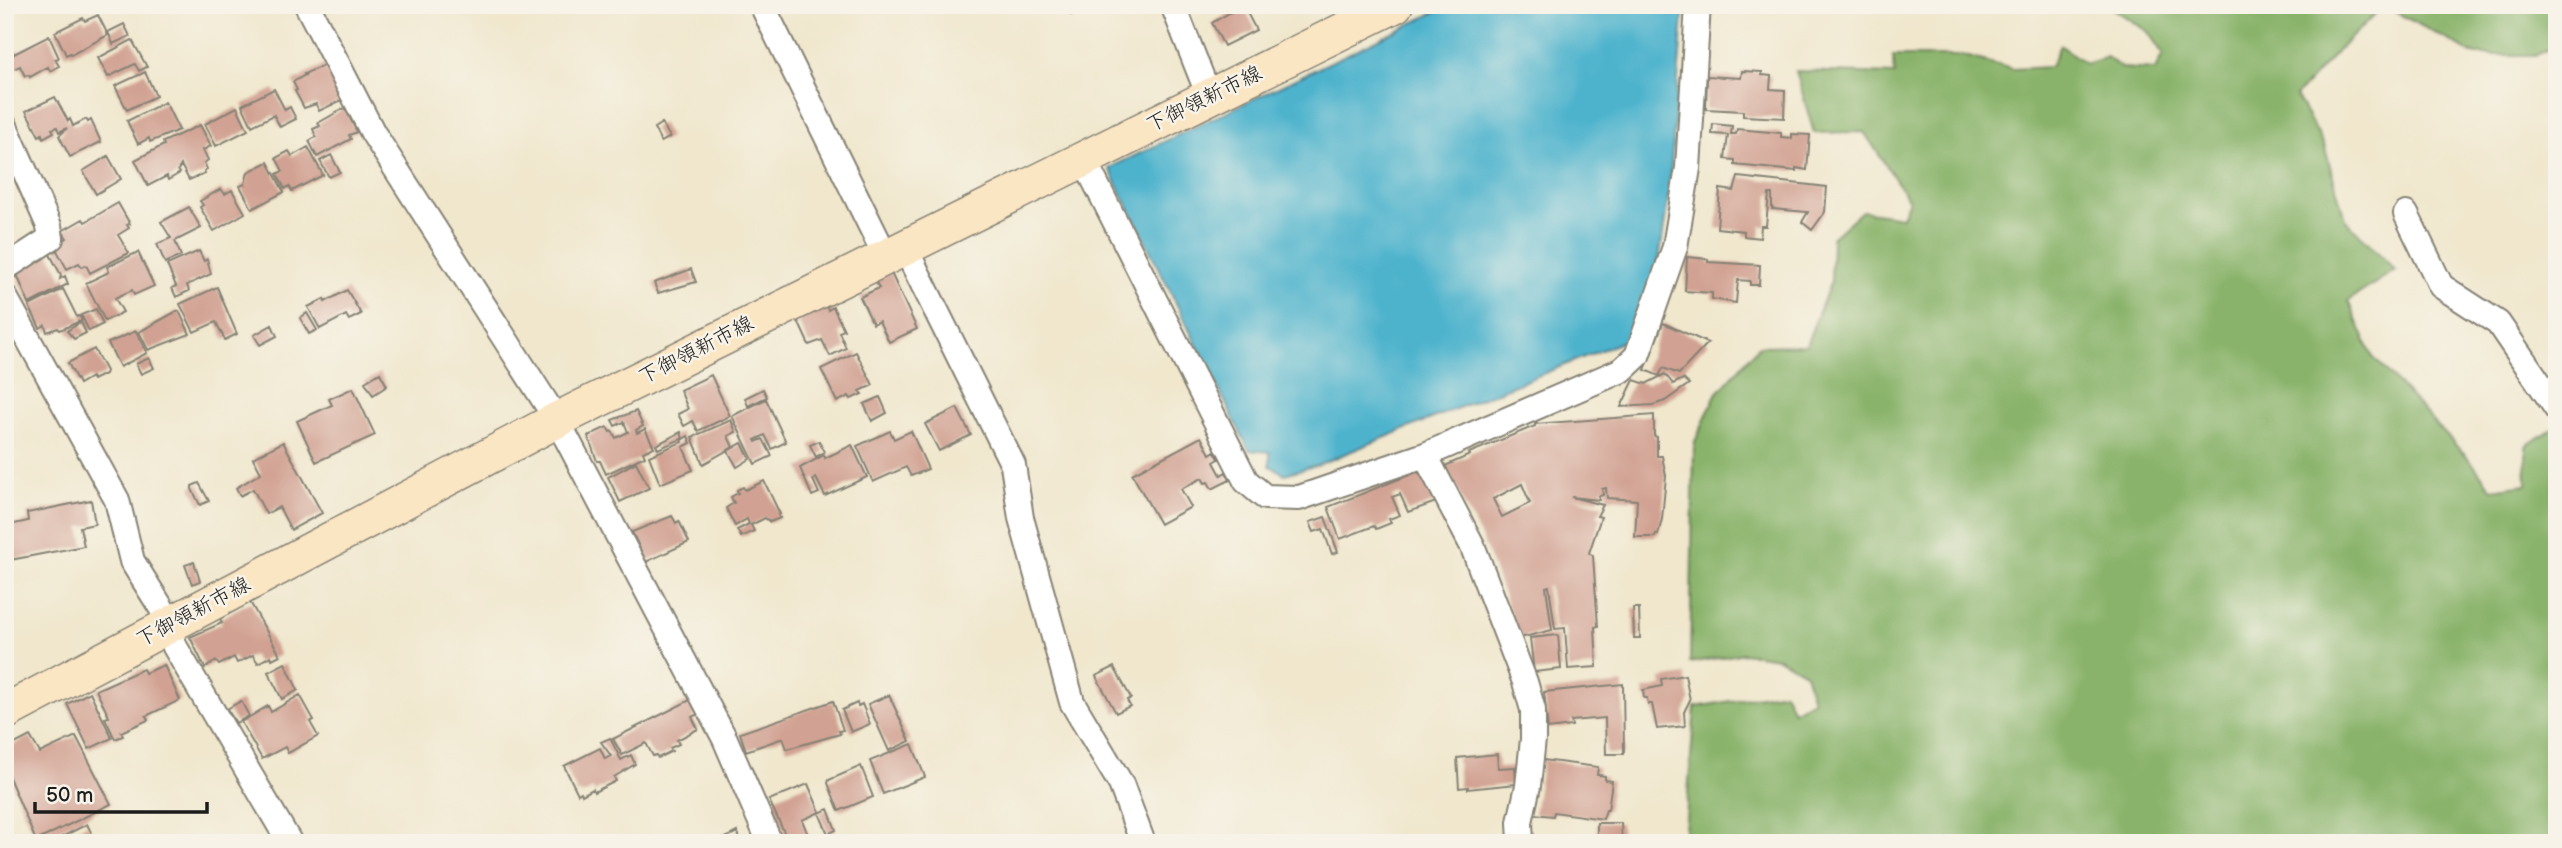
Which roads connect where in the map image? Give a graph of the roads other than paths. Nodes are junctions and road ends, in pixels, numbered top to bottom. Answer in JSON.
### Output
{"nodes":[{"id":1,"x":307,"y":5,"type":"edge"},
{"id":2,"x":762,"y":5,"type":"edge"},
{"id":3,"x":1173,"y":5,"type":"edge"},
{"id":4,"x":1395,"y":5,"type":"edge"},
{"id":5,"x":1698,"y":5,"type":"edge"},
{"id":6,"x":1209,"y":96,"type":"junction"},
{"id":7,"x":5,"y":126,"type":"edge"},
{"id":8,"x":1083,"y":158,"type":"junction"},
{"id":9,"x":2406,"y":214,"type":"dead end"},
{"id":10,"x":894,"y":251,"type":"junction"},
{"id":11,"x":5,"y":268,"type":"edge"},
{"id":12,"x":5,"y":297,"type":"edge"},
{"id":13,"x":2557,"y":409,"type":"edge"},
{"id":14,"x":557,"y":419,"type":"junction"},
{"id":15,"x":1425,"y":455,"type":"junction"},
{"id":16,"x":167,"y":625,"type":"junction"},
{"id":17,"x":5,"y":712,"type":"edge"},
{"id":18,"x":290,"y":843,"type":"edge"},
{"id":19,"x":770,"y":843,"type":"edge"},
{"id":20,"x":1143,"y":843,"type":"edge"},
{"id":21,"x":1521,"y":843,"type":"edge"}],
"edges":[{"from":1,"to":14,"type":"street"},
{"from":2,"to":10,"type":"street"},
{"from":3,"to":6,"type":"street"},
{"from":4,"to":6,"type":"main road","name":"下御領新市線"},
{"from":5,"to":15,"type":"street"},
{"from":6,"to":8,"type":"main road","name":"下御領新市線"},
{"from":7,"to":11,"type":"street"},
{"from":8,"to":10,"type":"main road","name":"下御領新市線"},
{"from":8,"to":15,"type":"street"},
{"from":9,"to":13,"type":"street"},
{"from":10,"to":14,"type":"main road","name":"下御領新市線"},
{"from":10,"to":20,"type":"street"},
{"from":12,"to":16,"type":"street"},
{"from":14,"to":16,"type":"main road","name":"下御領新市線"},
{"from":14,"to":19,"type":"street"},
{"from":15,"to":21,"type":"street"},
{"from":16,"to":17,"type":"main road","name":"下御領新市線"},
{"from":16,"to":18,"type":"street"}]}
